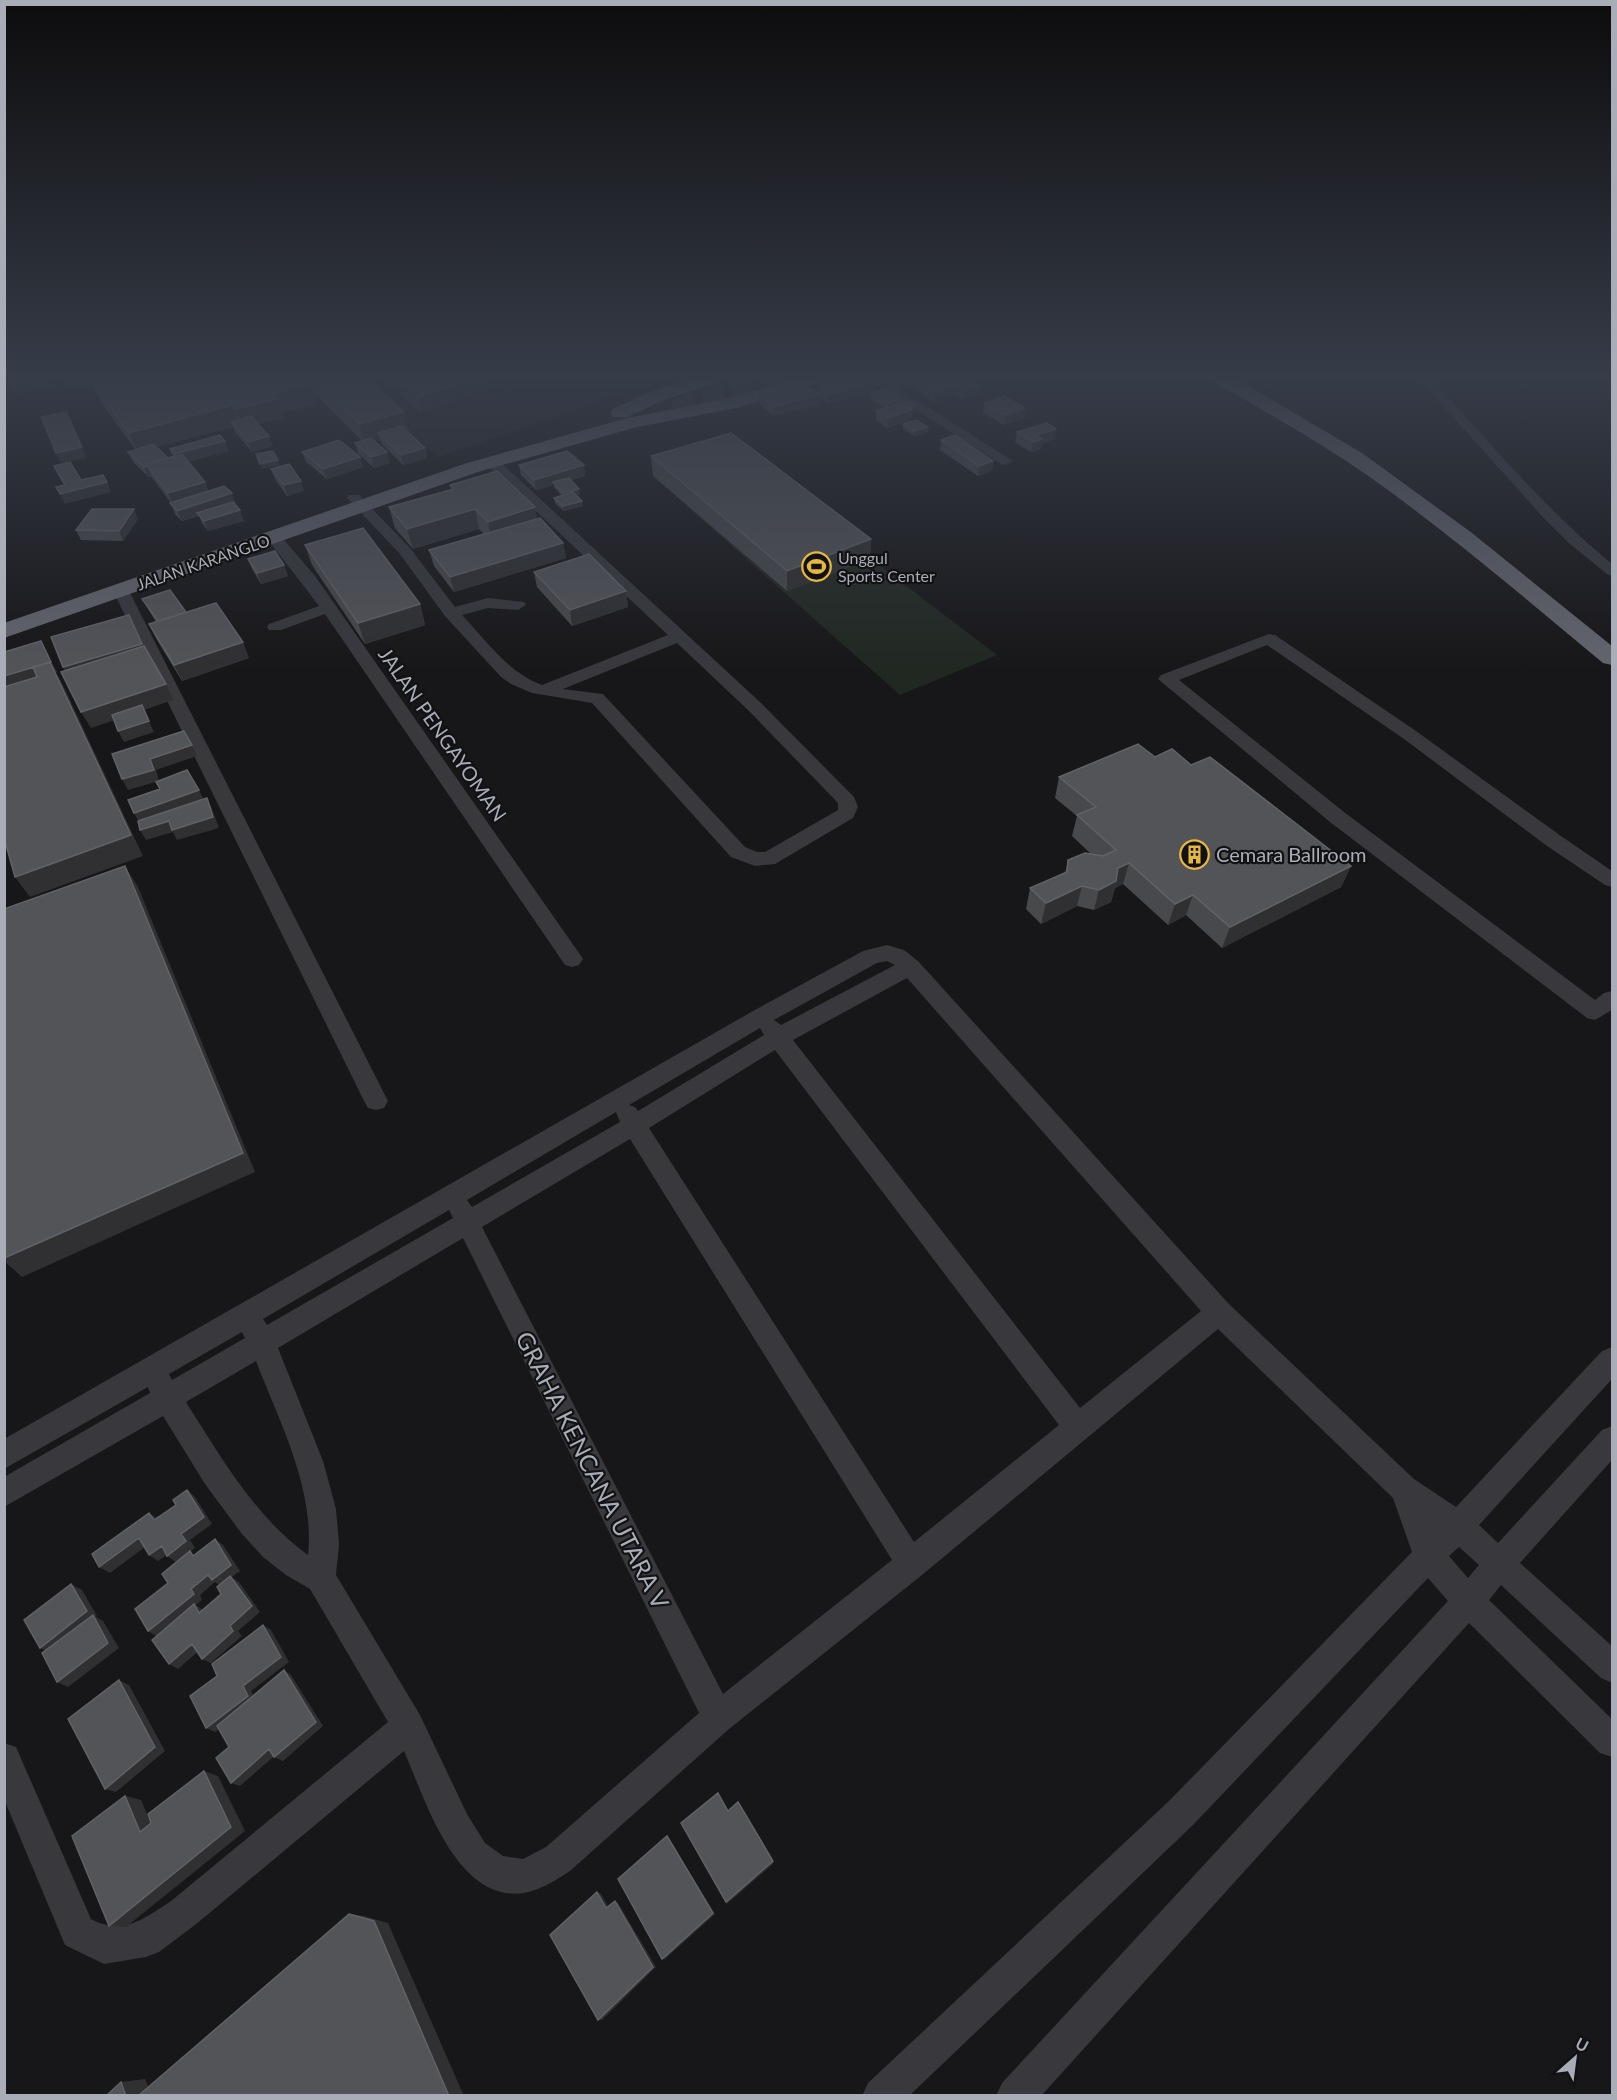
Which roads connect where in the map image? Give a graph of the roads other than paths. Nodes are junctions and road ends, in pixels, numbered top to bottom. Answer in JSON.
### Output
{"nodes":[{"id":1,"x":441,"y":476,"type":"edge"},
{"id":2,"x":445,"y":476,"type":"edge"},
{"id":3,"x":507,"y":476,"type":"edge"},
{"id":4,"x":1365,"y":476,"type":"edge"},
{"id":5,"x":1380,"y":476,"type":"edge"},
{"id":6,"x":1411,"y":476,"type":"edge"},
{"id":7,"x":1513,"y":476,"type":"edge"},
{"id":8,"x":358,"y":502,"type":"junction"},
{"id":9,"x":1420,"y":505,"type":"junction"},
{"id":10,"x":274,"y":537,"type":"junction"},
{"id":11,"x":1612,"y":571,"type":"edge"},
{"id":12,"x":121,"y":591,"type":"junction"},
{"id":13,"x":518,"y":605,"type":"dead end"},
{"id":14,"x":328,"y":608,"type":"junction"},
{"id":15,"x":133,"y":613,"type":"junction"},
{"id":16,"x":451,"y":613,"type":"junction"},
{"id":17,"x":4,"y":620,"type":"edge"},
{"id":18,"x":112,"y":620,"type":"edge"},
{"id":19,"x":275,"y":627,"type":"dead end"},
{"id":20,"x":4,"y":631,"type":"edge"},
{"id":21,"x":1612,"y":633,"type":"edge"},
{"id":22,"x":680,"y":636,"type":"junction"},
{"id":23,"x":1612,"y":658,"type":"edge"},
{"id":24,"x":585,"y":675,"type":"junction"},
{"id":25,"x":542,"y":691,"type":"junction"},
{"id":26,"x":597,"y":698,"type":"junction"},
{"id":27,"x":1612,"y":880,"type":"edge"},
{"id":28,"x":572,"y":959,"type":"dead end"},
{"id":29,"x":910,"y":967,"type":"junction"},
{"id":30,"x":1612,"y":999,"type":"edge"},
{"id":31,"x":761,"y":1017,"type":"junction"},
{"id":32,"x":779,"y":1037,"type":"junction"},
{"id":33,"x":618,"y":1100,"type":"junction"},
{"id":34,"x":376,"y":1101,"type":"dead end"},
{"id":35,"x":633,"y":1126,"type":"junction"},
{"id":36,"x":454,"y":1196,"type":"junction"},
{"id":37,"x":467,"y":1222,"type":"junction"},
{"id":38,"x":1219,"y":1312,"type":"junction"},
{"id":39,"x":247,"y":1316,"type":"junction"},
{"id":40,"x":262,"y":1342,"type":"junction"},
{"id":41,"x":1612,"y":1360,"type":"edge"},
{"id":42,"x":154,"y":1370,"type":"junction"},
{"id":43,"x":166,"y":1397,"type":"junction"},
{"id":44,"x":1078,"y":1428,"type":"junction"},
{"id":45,"x":1612,"y":1440,"type":"edge"},
{"id":46,"x":4,"y":1455,"type":"edge"},
{"id":47,"x":1404,"y":1490,"type":"junction"},
{"id":48,"x":4,"y":1493,"type":"edge"},
{"id":49,"x":1458,"y":1527,"type":"junction"},
{"id":50,"x":1429,"y":1556,"type":"junction"},
{"id":51,"x":911,"y":1564,"type":"junction"},
{"id":52,"x":1499,"y":1564,"type":"junction"},
{"id":53,"x":321,"y":1578,"type":"junction"},
{"id":54,"x":1468,"y":1601,"type":"junction"},
{"id":55,"x":1612,"y":1667,"type":"edge"},
{"id":56,"x":718,"y":1718,"type":"junction"},
{"id":57,"x":409,"y":1726,"type":"junction"},
{"id":58,"x":1612,"y":1741,"type":"edge"},
{"id":59,"x":4,"y":1759,"type":"edge"},
{"id":60,"x":881,"y":2096,"type":"edge"},
{"id":61,"x":1015,"y":2096,"type":"edge"}],
"edges":[{"from":1,"to":8,"type":"highway","name":"JALAN KARANGLO"},
{"from":2,"to":8,"type":"highway","name":"JALAN KARANGLO"},
{"from":3,"to":22,"type":"street"},
{"from":4,"to":9,"type":"highway"},
{"from":5,"to":9,"type":"highway"},
{"from":6,"to":21,"type":"highway"},
{"from":7,"to":11,"type":"street"},
{"from":8,"to":10,"type":"highway","name":"JALAN KARANGLO"},
{"from":8,"to":16,"type":"street"},
{"from":8,"to":17,"type":"highway","name":"JALAN KARANGLO"},
{"from":9,"to":23,"type":"highway"},
{"from":10,"to":12,"type":"highway","name":"JALAN KARANGLO"},
{"from":10,"to":14,"type":"street","name":"JALAN PENGAYOMAN"},
{"from":12,"to":15,"type":"street"},
{"from":12,"to":20,"type":"highway","name":"JALAN KARANGLO"},
{"from":13,"to":16,"type":"street"},
{"from":14,"to":19,"type":"street"},
{"from":14,"to":28,"type":"street","name":"JALAN PENGAYOMAN"},
{"from":15,"to":18,"type":"street"},
{"from":15,"to":34,"type":"street"},
{"from":16,"to":25,"type":"street"},
{"from":22,"to":24,"type":"street"},
{"from":22,"to":26,"type":"street"},
{"from":24,"to":25,"type":"street"},
{"from":24,"to":26,"type":"street"},
{"from":25,"to":26,"type":"street"},
{"from":27,"to":30,"type":"street"},
{"from":29,"to":31,"type":"street"},
{"from":29,"to":32,"type":"street"},
{"from":29,"to":38,"type":"street"},
{"from":31,"to":32,"type":"street"},
{"from":31,"to":33,"type":"street"},
{"from":32,"to":35,"type":"street"},
{"from":32,"to":44,"type":"street"},
{"from":33,"to":35,"type":"street"},
{"from":33,"to":36,"type":"street"},
{"from":35,"to":37,"type":"street"},
{"from":35,"to":51,"type":"street"},
{"from":36,"to":37,"type":"street","name":"GRAHA KENCANA UTARA V"},
{"from":36,"to":39,"type":"street"},
{"from":37,"to":40,"type":"street"},
{"from":37,"to":56,"type":"street","name":"GRAHA KENCANA UTARA V"},
{"from":38,"to":44,"type":"street"},
{"from":38,"to":47,"type":"street"},
{"from":39,"to":40,"type":"street"},
{"from":39,"to":42,"type":"street"},
{"from":40,"to":43,"type":"street"},
{"from":40,"to":53,"type":"street"},
{"from":41,"to":49,"type":"street"},
{"from":42,"to":43,"type":"street"},
{"from":42,"to":46,"type":"street"},
{"from":43,"to":48,"type":"street"},
{"from":43,"to":53,"type":"street"},
{"from":44,"to":51,"type":"street"},
{"from":45,"to":52,"type":"street"},
{"from":47,"to":49,"type":"street"},
{"from":47,"to":50,"type":"street"},
{"from":49,"to":50,"type":"street"},
{"from":49,"to":52,"type":"street"},
{"from":50,"to":54,"type":"street"},
{"from":50,"to":60,"type":"street"},
{"from":51,"to":56,"type":"street"},
{"from":52,"to":54,"type":"street"},
{"from":52,"to":55,"type":"street"},
{"from":53,"to":57,"type":"street"},
{"from":54,"to":58,"type":"street"},
{"from":54,"to":61,"type":"street"},
{"from":56,"to":57,"type":"street"},
{"from":57,"to":59,"type":"street"}]}
